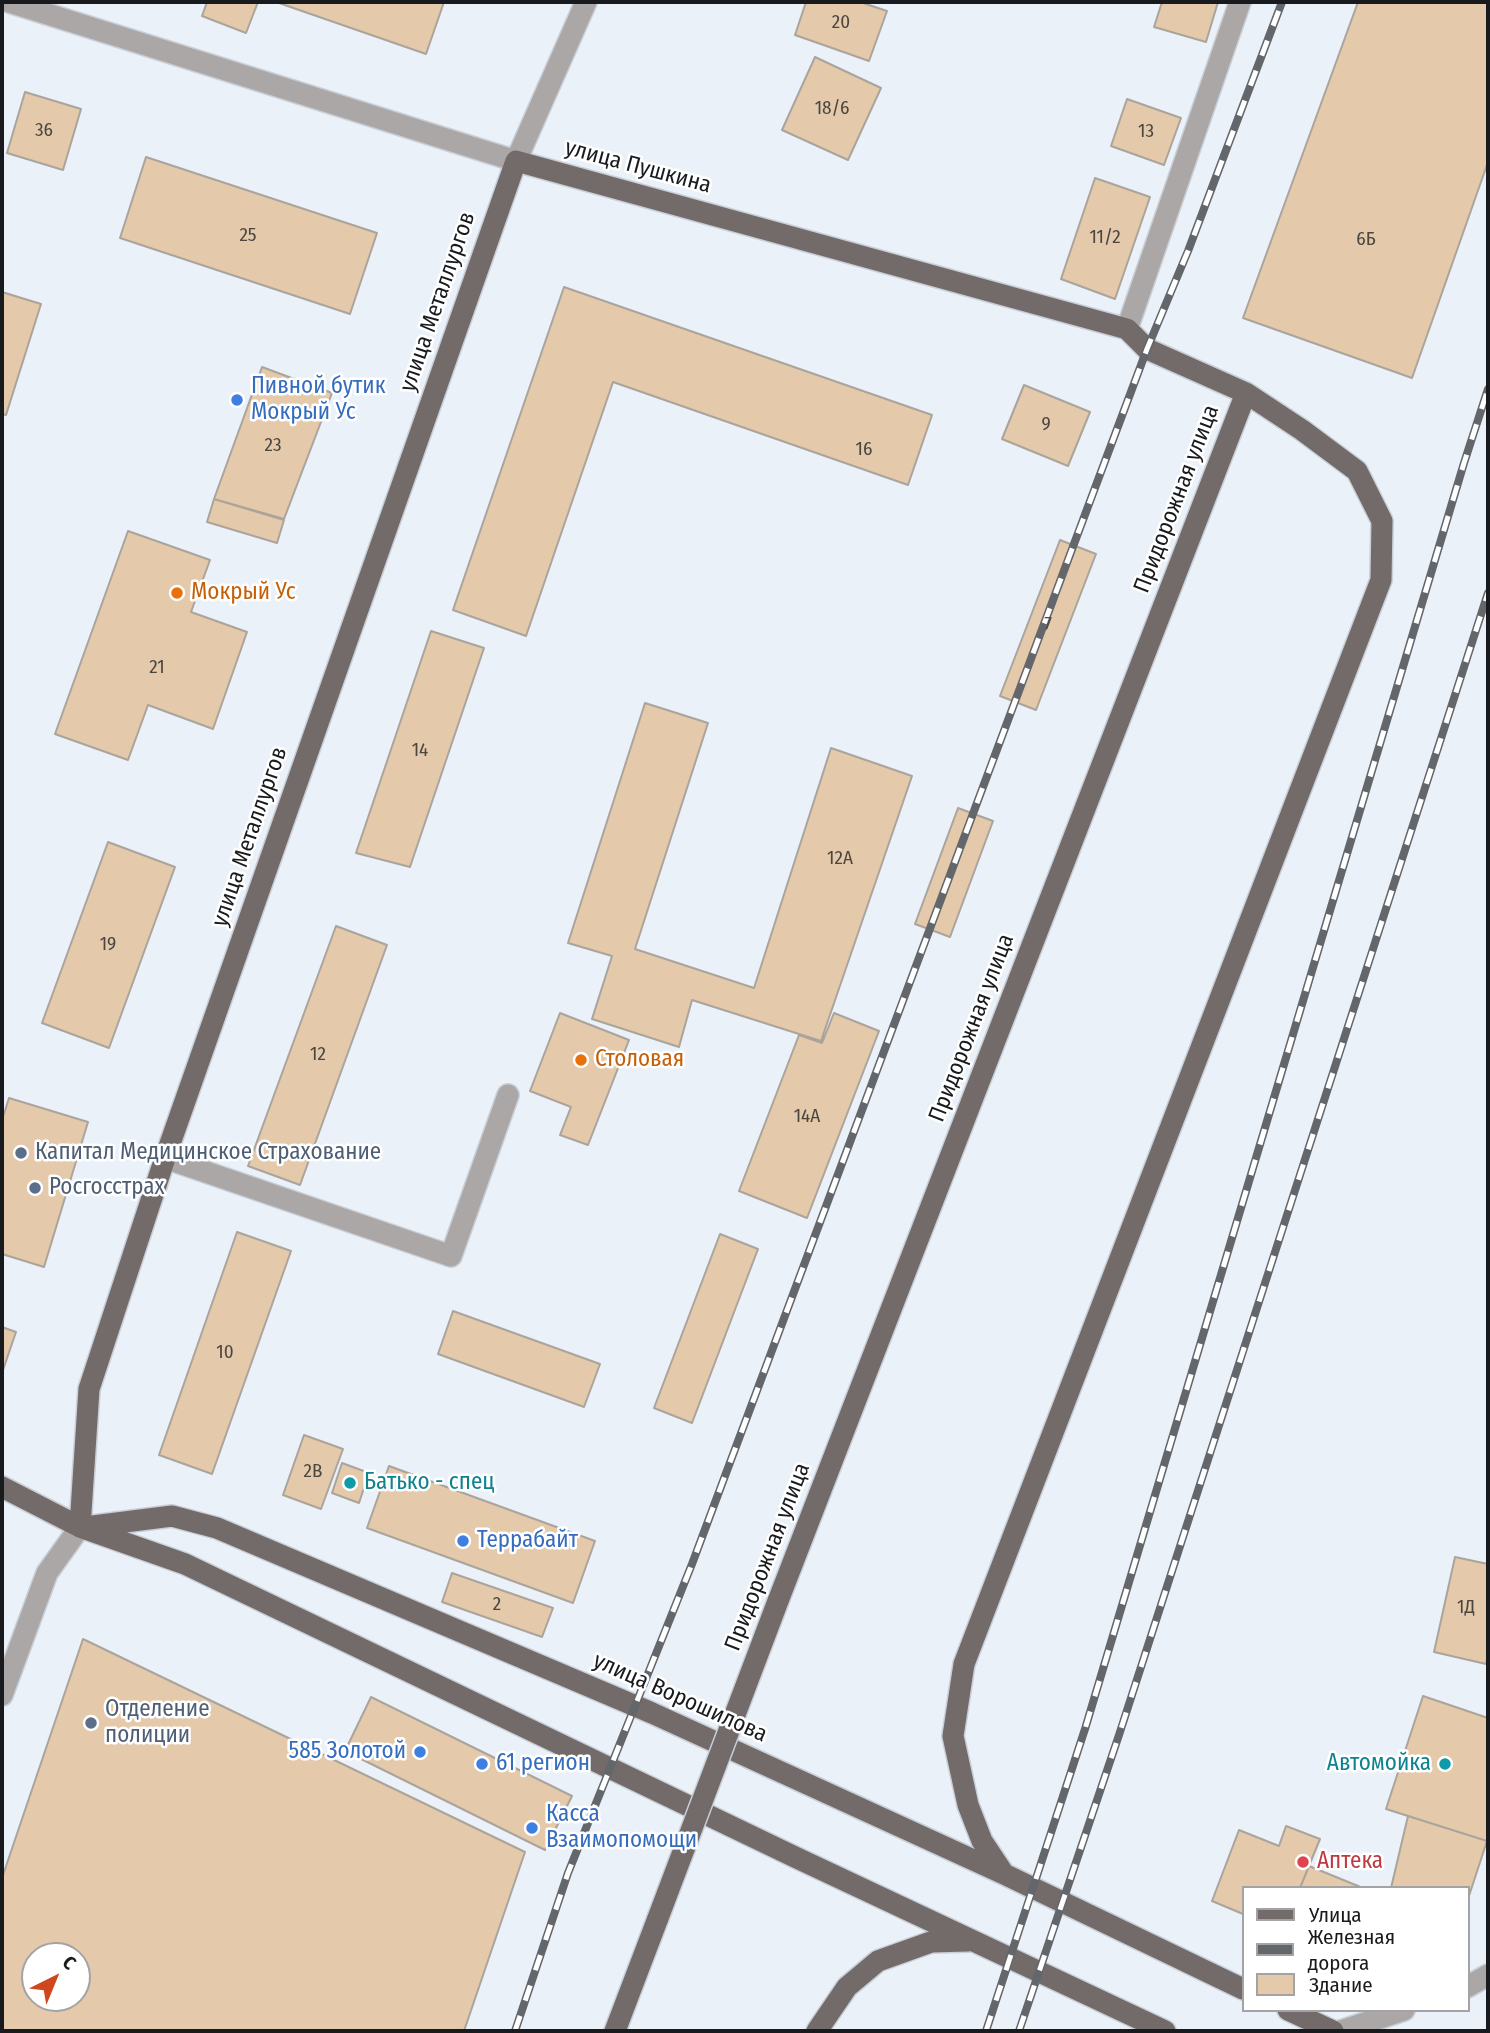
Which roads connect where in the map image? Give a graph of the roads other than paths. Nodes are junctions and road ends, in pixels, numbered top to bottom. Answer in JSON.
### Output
{"nodes":[{"id":1,"x":9,"y":2,"type":"edge"},
{"id":2,"x":586,"y":2,"type":"edge"},
{"id":3,"x":1240,"y":2,"type":"edge"},
{"id":4,"x":516,"y":161,"type":"junction"},
{"id":5,"x":1127,"y":329,"type":"junction"},
{"id":6,"x":1246,"y":393,"type":"junction"},
{"id":7,"x":508,"y":1096,"type":"dead end"},
{"id":8,"x":165,"y":1158,"type":"junction"},
{"id":9,"x":2,"y":1487,"type":"edge"},
{"id":10,"x":80,"y":1527,"type":"junction"},
{"id":11,"x":2,"y":1695,"type":"edge"},
{"id":12,"x":1003,"y":1874,"type":"junction"},
{"id":13,"x":974,"y":1940,"type":"junction"},
{"id":14,"x":1488,"y":1975,"type":"edge"},
{"id":15,"x":1469,"y":1986,"type":"edge"},
{"id":16,"x":1242,"y":1989,"type":"edge"},
{"id":17,"x":1292,"y":2012,"type":"edge"},
{"id":18,"x":1398,"y":2012,"type":"edge"},
{"id":19,"x":615,"y":2031,"type":"edge"},
{"id":20,"x":817,"y":2031,"type":"edge"},
{"id":21,"x":1164,"y":2031,"type":"edge"},
{"id":22,"x":1332,"y":2031,"type":"edge"},
{"id":23,"x":1342,"y":2031,"type":"edge"}],
"edges":[{"from":1,"to":4,"type":"street","name":"улица Пушкина"},
{"from":2,"to":4,"type":"street","name":"улица Металлургов"},
{"from":3,"to":5,"type":"street"},
{"from":4,"to":5,"type":"main road","name":"улица Пушкина"},
{"from":4,"to":8,"type":"main road","name":"улица Металлургов"},
{"from":5,"to":6,"type":"main road","name":"улица Пушкина"},
{"from":6,"to":12,"type":"main road","name":"Придорожная улица"},
{"from":6,"to":19,"type":"main road","name":"Придорожная улица","bridge":true},
{"from":7,"to":8,"type":"street"},
{"from":8,"to":10,"type":"main road","name":"улица Металлургов"},
{"from":9,"to":10,"type":"main road"},
{"from":10,"to":11,"type":"street"},
{"from":10,"to":12,"type":"main road","name":"улица Ворошилова"},
{"from":10,"to":13,"type":"main road"},
{"from":12,"to":16,"type":"main road","name":"улица Ворошилова"},
{"from":13,"to":20,"type":"main road"},
{"from":13,"to":21,"type":"main road"},
{"from":14,"to":15,"type":"street"},
{"from":17,"to":22,"type":"main road"},
{"from":18,"to":23,"type":"street"}]}
